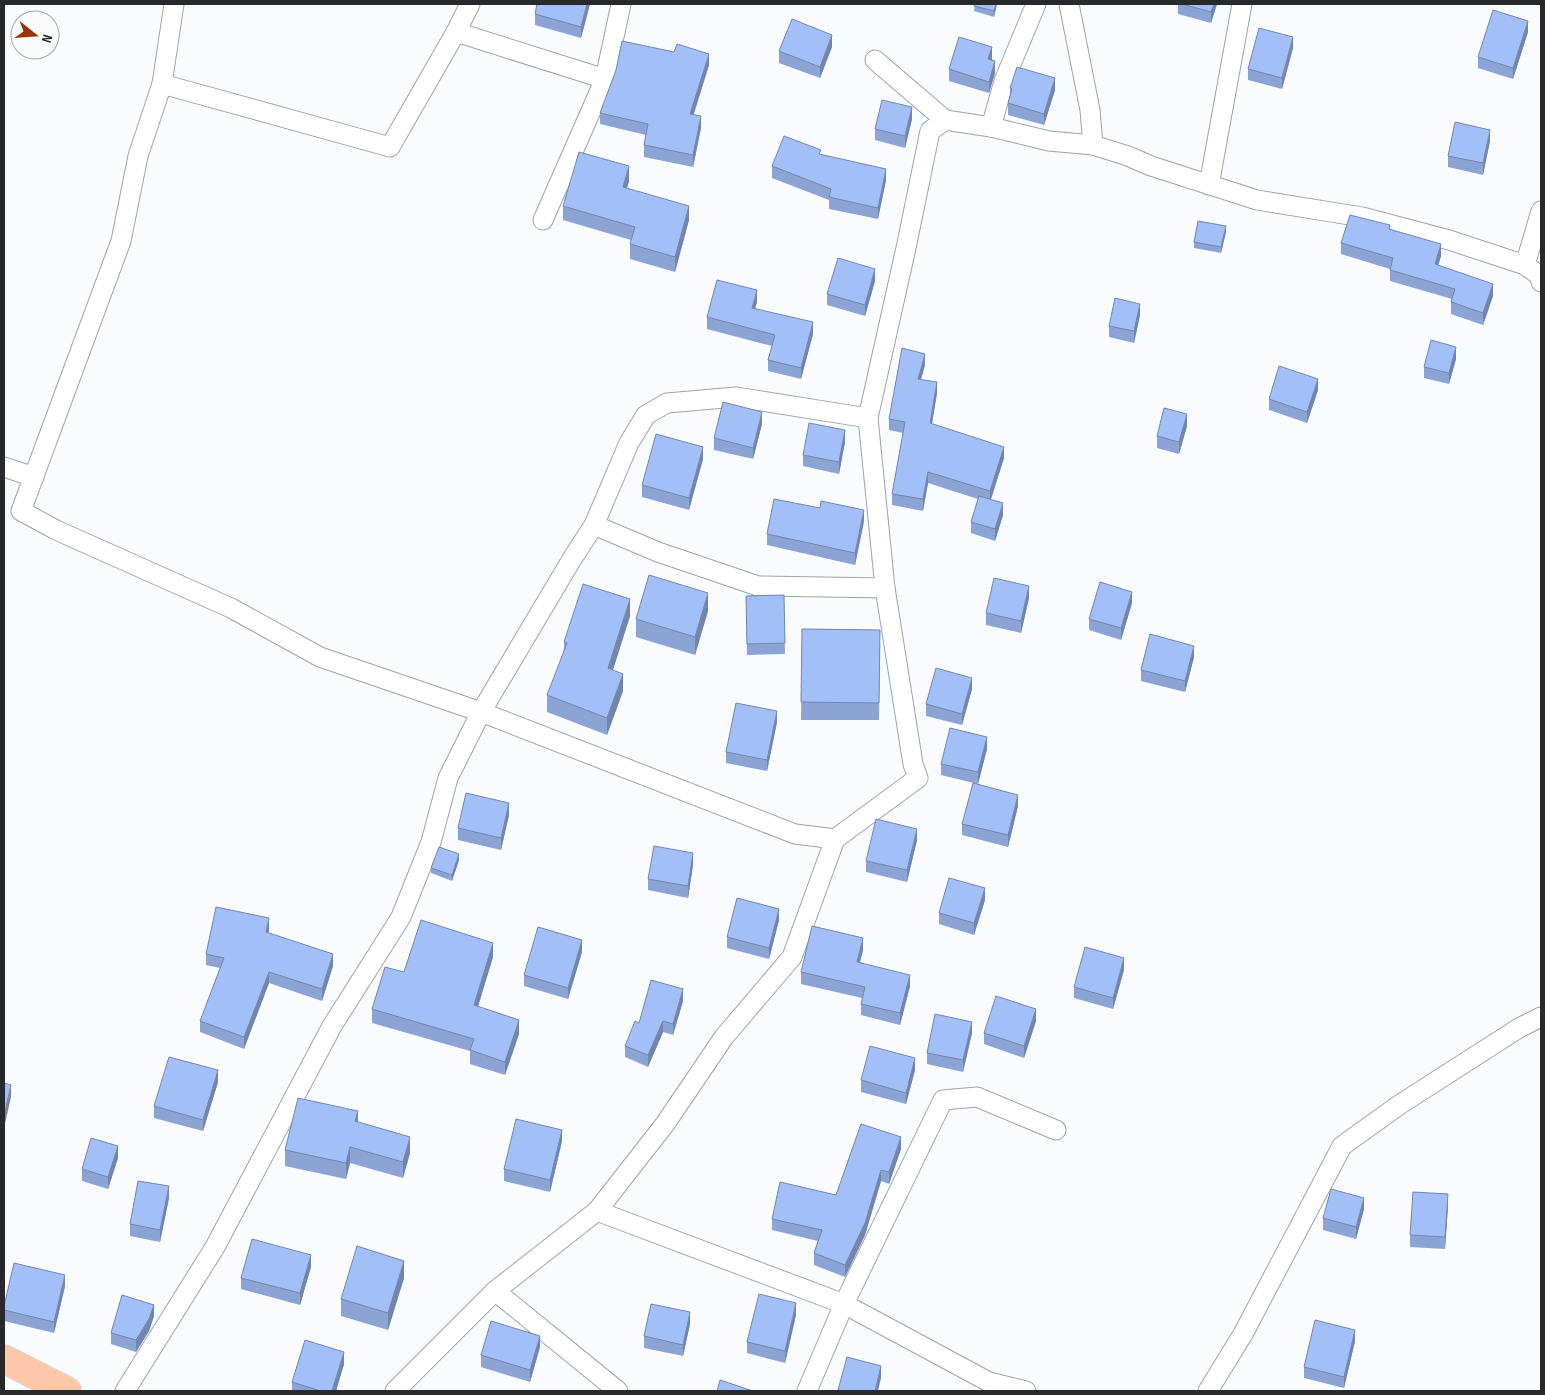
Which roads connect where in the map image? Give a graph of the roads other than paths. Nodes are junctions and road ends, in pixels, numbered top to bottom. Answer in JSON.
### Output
{"nodes":[{"id":1,"x":174,"y":4,"type":"edge"},
{"id":2,"x":470,"y":4,"type":"edge"},
{"id":3,"x":621,"y":4,"type":"edge"},
{"id":4,"x":1036,"y":4,"type":"edge"},
{"id":5,"x":1069,"y":4,"type":"edge"},
{"id":6,"x":1242,"y":4,"type":"edge"},
{"id":7,"x":456,"y":32,"type":"junction"},
{"id":8,"x":874,"y":60,"type":"dead end"},
{"id":9,"x":605,"y":79,"type":"junction"},
{"id":10,"x":162,"y":84,"type":"junction"},
{"id":11,"x":945,"y":120,"type":"junction"},
{"id":12,"x":991,"y":127,"type":"junction"},
{"id":13,"x":1093,"y":145,"type":"junction"},
{"id":14,"x":1209,"y":185,"type":"junction"},
{"id":15,"x":1541,"y":211,"type":"edge"},
{"id":16,"x":543,"y":220,"type":"dead end"},
{"id":17,"x":1525,"y":265,"type":"junction"},
{"id":18,"x":1541,"y":282,"type":"edge"},
{"id":19,"x":868,"y":418,"type":"junction"},
{"id":20,"x":4,"y":467,"type":"edge"},
{"id":21,"x":34,"y":477,"type":"junction"},
{"id":22,"x":594,"y":526,"type":"junction"},
{"id":23,"x":886,"y":588,"type":"junction"},
{"id":24,"x":481,"y":712,"type":"junction"},
{"id":25,"x":835,"y":838,"type":"junction"},
{"id":26,"x":1541,"y":1017,"type":"edge"},
{"id":27,"x":1056,"y":1130,"type":"dead end"},
{"id":28,"x":597,"y":1211,"type":"junction"},
{"id":29,"x":495,"y":1291,"type":"junction"},
{"id":30,"x":844,"y":1304,"type":"junction"},
{"id":31,"x":4,"y":1359,"type":"edge"},
{"id":32,"x":67,"y":1391,"type":"edge"},
{"id":33,"x":125,"y":1391,"type":"edge"},
{"id":34,"x":395,"y":1391,"type":"edge"},
{"id":35,"x":618,"y":1391,"type":"edge"},
{"id":36,"x":807,"y":1391,"type":"edge"},
{"id":37,"x":1026,"y":1391,"type":"edge"},
{"id":38,"x":1208,"y":1391,"type":"edge"}],
"edges":[{"from":1,"to":10,"type":"street"},
{"from":2,"to":7,"type":"street"},
{"from":3,"to":9,"type":"street"},
{"from":4,"to":12,"type":"street"},
{"from":5,"to":13,"type":"street"},
{"from":6,"to":14,"type":"street"},
{"from":7,"to":9,"type":"street"},
{"from":7,"to":10,"type":"street"},
{"from":8,"to":11,"type":"street"},
{"from":9,"to":16,"type":"street"},
{"from":10,"to":21,"type":"street"},
{"from":11,"to":12,"type":"street"},
{"from":11,"to":19,"type":"street"},
{"from":12,"to":13,"type":"street"},
{"from":13,"to":14,"type":"street"},
{"from":14,"to":17,"type":"street"},
{"from":15,"to":17,"type":"street"},
{"from":17,"to":18,"type":"street"},
{"from":19,"to":22,"type":"street"},
{"from":19,"to":23,"type":"street"},
{"from":20,"to":21,"type":"street"},
{"from":21,"to":24,"type":"street"},
{"from":22,"to":23,"type":"street"},
{"from":22,"to":24,"type":"street"},
{"from":23,"to":25,"type":"street"},
{"from":24,"to":25,"type":"street"},
{"from":24,"to":33,"type":"street"},
{"from":25,"to":28,"type":"street"},
{"from":26,"to":38,"type":"street"},
{"from":27,"to":30,"type":"street"},
{"from":28,"to":29,"type":"street"},
{"from":28,"to":30,"type":"street"},
{"from":29,"to":34,"type":"street"},
{"from":29,"to":35,"type":"street"},
{"from":30,"to":36,"type":"street"},
{"from":30,"to":37,"type":"street"},
{"from":31,"to":32,"type":"main road"}]}
